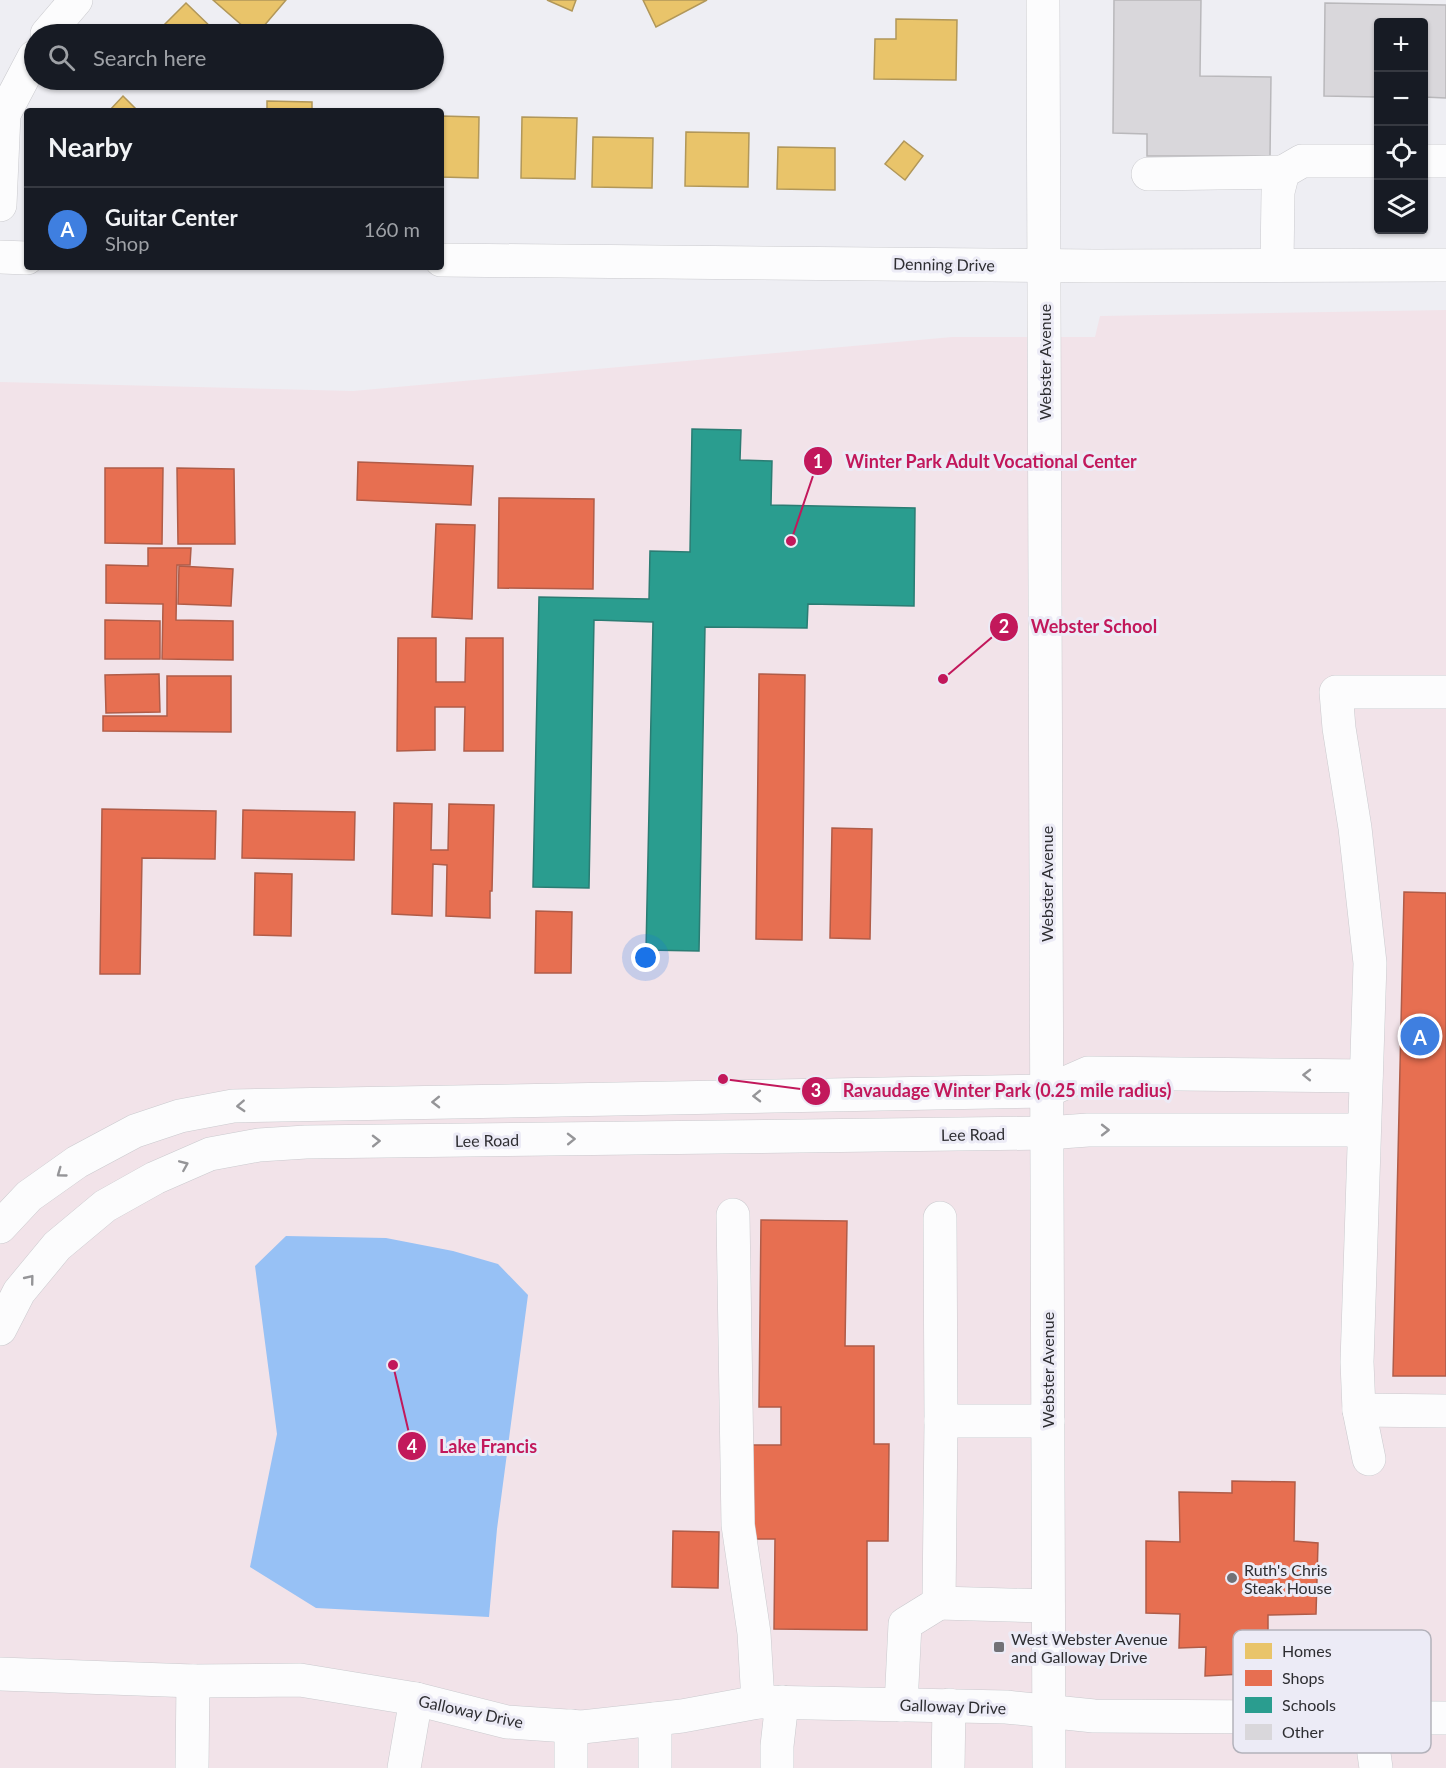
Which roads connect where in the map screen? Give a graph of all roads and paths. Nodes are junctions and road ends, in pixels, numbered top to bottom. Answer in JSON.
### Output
{"nodes":[{"id":1,"x":76,"y":0,"type":"edge"},
{"id":2,"x":1042,"y":0,"type":"edge"},
{"id":3,"x":56,"y":24,"type":"edge"},
{"id":4,"x":24,"y":76,"type":"edge"},
{"id":5,"x":1374,"y":161,"type":"edge"},
{"id":6,"x":1428,"y":161,"type":"edge"},
{"id":7,"x":1446,"y":161,"type":"edge"},
{"id":8,"x":1283,"y":172,"type":"junction"},
{"id":9,"x":1148,"y":174,"type":"dead end"},
{"id":10,"x":0,"y":205,"type":"edge"},
{"id":11,"x":0,"y":258,"type":"edge"},
{"id":12,"x":24,"y":258,"type":"edge"},
{"id":13,"x":444,"y":260,"type":"edge"},
{"id":14,"x":1043,"y":265,"type":"junction"},
{"id":15,"x":1277,"y":265,"type":"junction"},
{"id":16,"x":1446,"y":265,"type":"edge"},
{"id":17,"x":1446,"y":692,"type":"edge"},
{"id":18,"x":1366,"y":1076,"type":"junction"},
{"id":19,"x":1047,"y":1091,"type":"junction"},
{"id":20,"x":479,"y":1101,"type":"junction"},
{"id":21,"x":1364,"y":1130,"type":"junction"},
{"id":22,"x":1047,"y":1133,"type":"junction"},
{"id":23,"x":480,"y":1140,"type":"junction"},
{"id":24,"x":733,"y":1215,"type":"dead end"},
{"id":25,"x":940,"y":1218,"type":"dead end"},
{"id":26,"x":0,"y":1227,"type":"edge"},
{"id":27,"x":0,"y":1329,"type":"edge"},
{"id":28,"x":1359,"y":1410,"type":"junction"},
{"id":29,"x":1446,"y":1411,"type":"edge"},
{"id":30,"x":941,"y":1421,"type":"junction"},
{"id":31,"x":1048,"y":1421,"type":"junction"},
{"id":32,"x":1369,"y":1458,"type":"dead end"},
{"id":33,"x":939,"y":1603,"type":"junction"},
{"id":34,"x":1048,"y":1606,"type":"junction"},
{"id":35,"x":0,"y":1674,"type":"edge"},
{"id":36,"x":193,"y":1681,"type":"junction"},
{"id":37,"x":416,"y":1699,"type":"junction"},
{"id":38,"x":770,"y":1702,"type":"junction"},
{"id":39,"x":901,"y":1705,"type":"junction"},
{"id":40,"x":949,"y":1706,"type":"junction"},
{"id":41,"x":1049,"y":1712,"type":"junction"},
{"id":42,"x":1233,"y":1717,"type":"edge"},
{"id":43,"x":655,"y":1719,"type":"junction"},
{"id":44,"x":571,"y":1726,"type":"junction"},
{"id":45,"x":1374,"y":1753,"type":"edge"},
{"id":46,"x":192,"y":1768,"type":"edge"},
{"id":47,"x":404,"y":1768,"type":"edge"},
{"id":48,"x":571,"y":1768,"type":"edge"},
{"id":49,"x":655,"y":1768,"type":"edge"},
{"id":50,"x":777,"y":1768,"type":"edge"},
{"id":51,"x":948,"y":1768,"type":"edge"},
{"id":52,"x":1049,"y":1768,"type":"edge"},
{"id":53,"x":1376,"y":1768,"type":"edge"}],
"edges":[{"from":1,"to":3,"type":"street"},
{"from":2,"to":14,"type":"street","name":"Webster Avenue"},
{"from":4,"to":10,"type":"street"},
{"from":5,"to":8,"type":"street"},
{"from":6,"to":7,"type":"street"},
{"from":8,"to":9,"type":"street"},
{"from":8,"to":15,"type":"street"},
{"from":11,"to":12,"type":"street"},
{"from":13,"to":14,"type":"street","name":"Denning Drive"},
{"from":14,"to":15,"type":"street","name":"Denning Drive"},
{"from":14,"to":19,"type":"street","name":"Webster Avenue"},
{"from":15,"to":16,"type":"street","name":"Denning Drive"},
{"from":17,"to":18,"type":"street"},
{"from":18,"to":19,"type":"street","one_way":true},
{"from":18,"to":21,"type":"street"},
{"from":19,"to":20,"type":"street","one_way":true},
{"from":19,"to":22,"type":"street","name":"Webster Avenue"},
{"from":20,"to":23,"type":"street"},
{"from":20,"to":26,"type":"street","one_way":true},
{"from":22,"to":21,"type":"street","name":"Lee Road","one_way":true},
{"from":21,"to":28,"type":"street"},
{"from":23,"to":22,"type":"street","name":"Lee Road","one_way":true},
{"from":22,"to":31,"type":"street","name":"Webster Avenue"},
{"from":27,"to":23,"type":"street","name":"Lee Road","one_way":true},
{"from":24,"to":38,"type":"street"},
{"from":25,"to":30,"type":"street"},
{"from":28,"to":29,"type":"street"},
{"from":28,"to":32,"type":"street"},
{"from":30,"to":31,"type":"street"},
{"from":30,"to":33,"type":"street"},
{"from":31,"to":34,"type":"street","name":"Webster Avenue"},
{"from":33,"to":34,"type":"street"},
{"from":33,"to":39,"type":"street"},
{"from":34,"to":41,"type":"street","name":"Webster Avenue"},
{"from":35,"to":36,"type":"street","name":"Galloway Drive"},
{"from":36,"to":37,"type":"street","name":"Galloway Drive"},
{"from":36,"to":46,"type":"street"},
{"from":37,"to":44,"type":"street","name":"Galloway Drive"},
{"from":37,"to":47,"type":"street"},
{"from":38,"to":39,"type":"street","name":"Galloway Drive"},
{"from":38,"to":43,"type":"street","name":"Galloway Drive"},
{"from":38,"to":50,"type":"street"},
{"from":39,"to":40,"type":"street","name":"Galloway Drive"},
{"from":40,"to":41,"type":"street","name":"Galloway Drive"},
{"from":40,"to":51,"type":"street"},
{"from":41,"to":42,"type":"street","name":"Galloway Drive"},
{"from":41,"to":52,"type":"street","name":"Webster Avenue"},
{"from":43,"to":44,"type":"street","name":"Galloway Drive"},
{"from":43,"to":49,"type":"street"},
{"from":44,"to":48,"type":"street"},
{"from":45,"to":53,"type":"street"}]}
